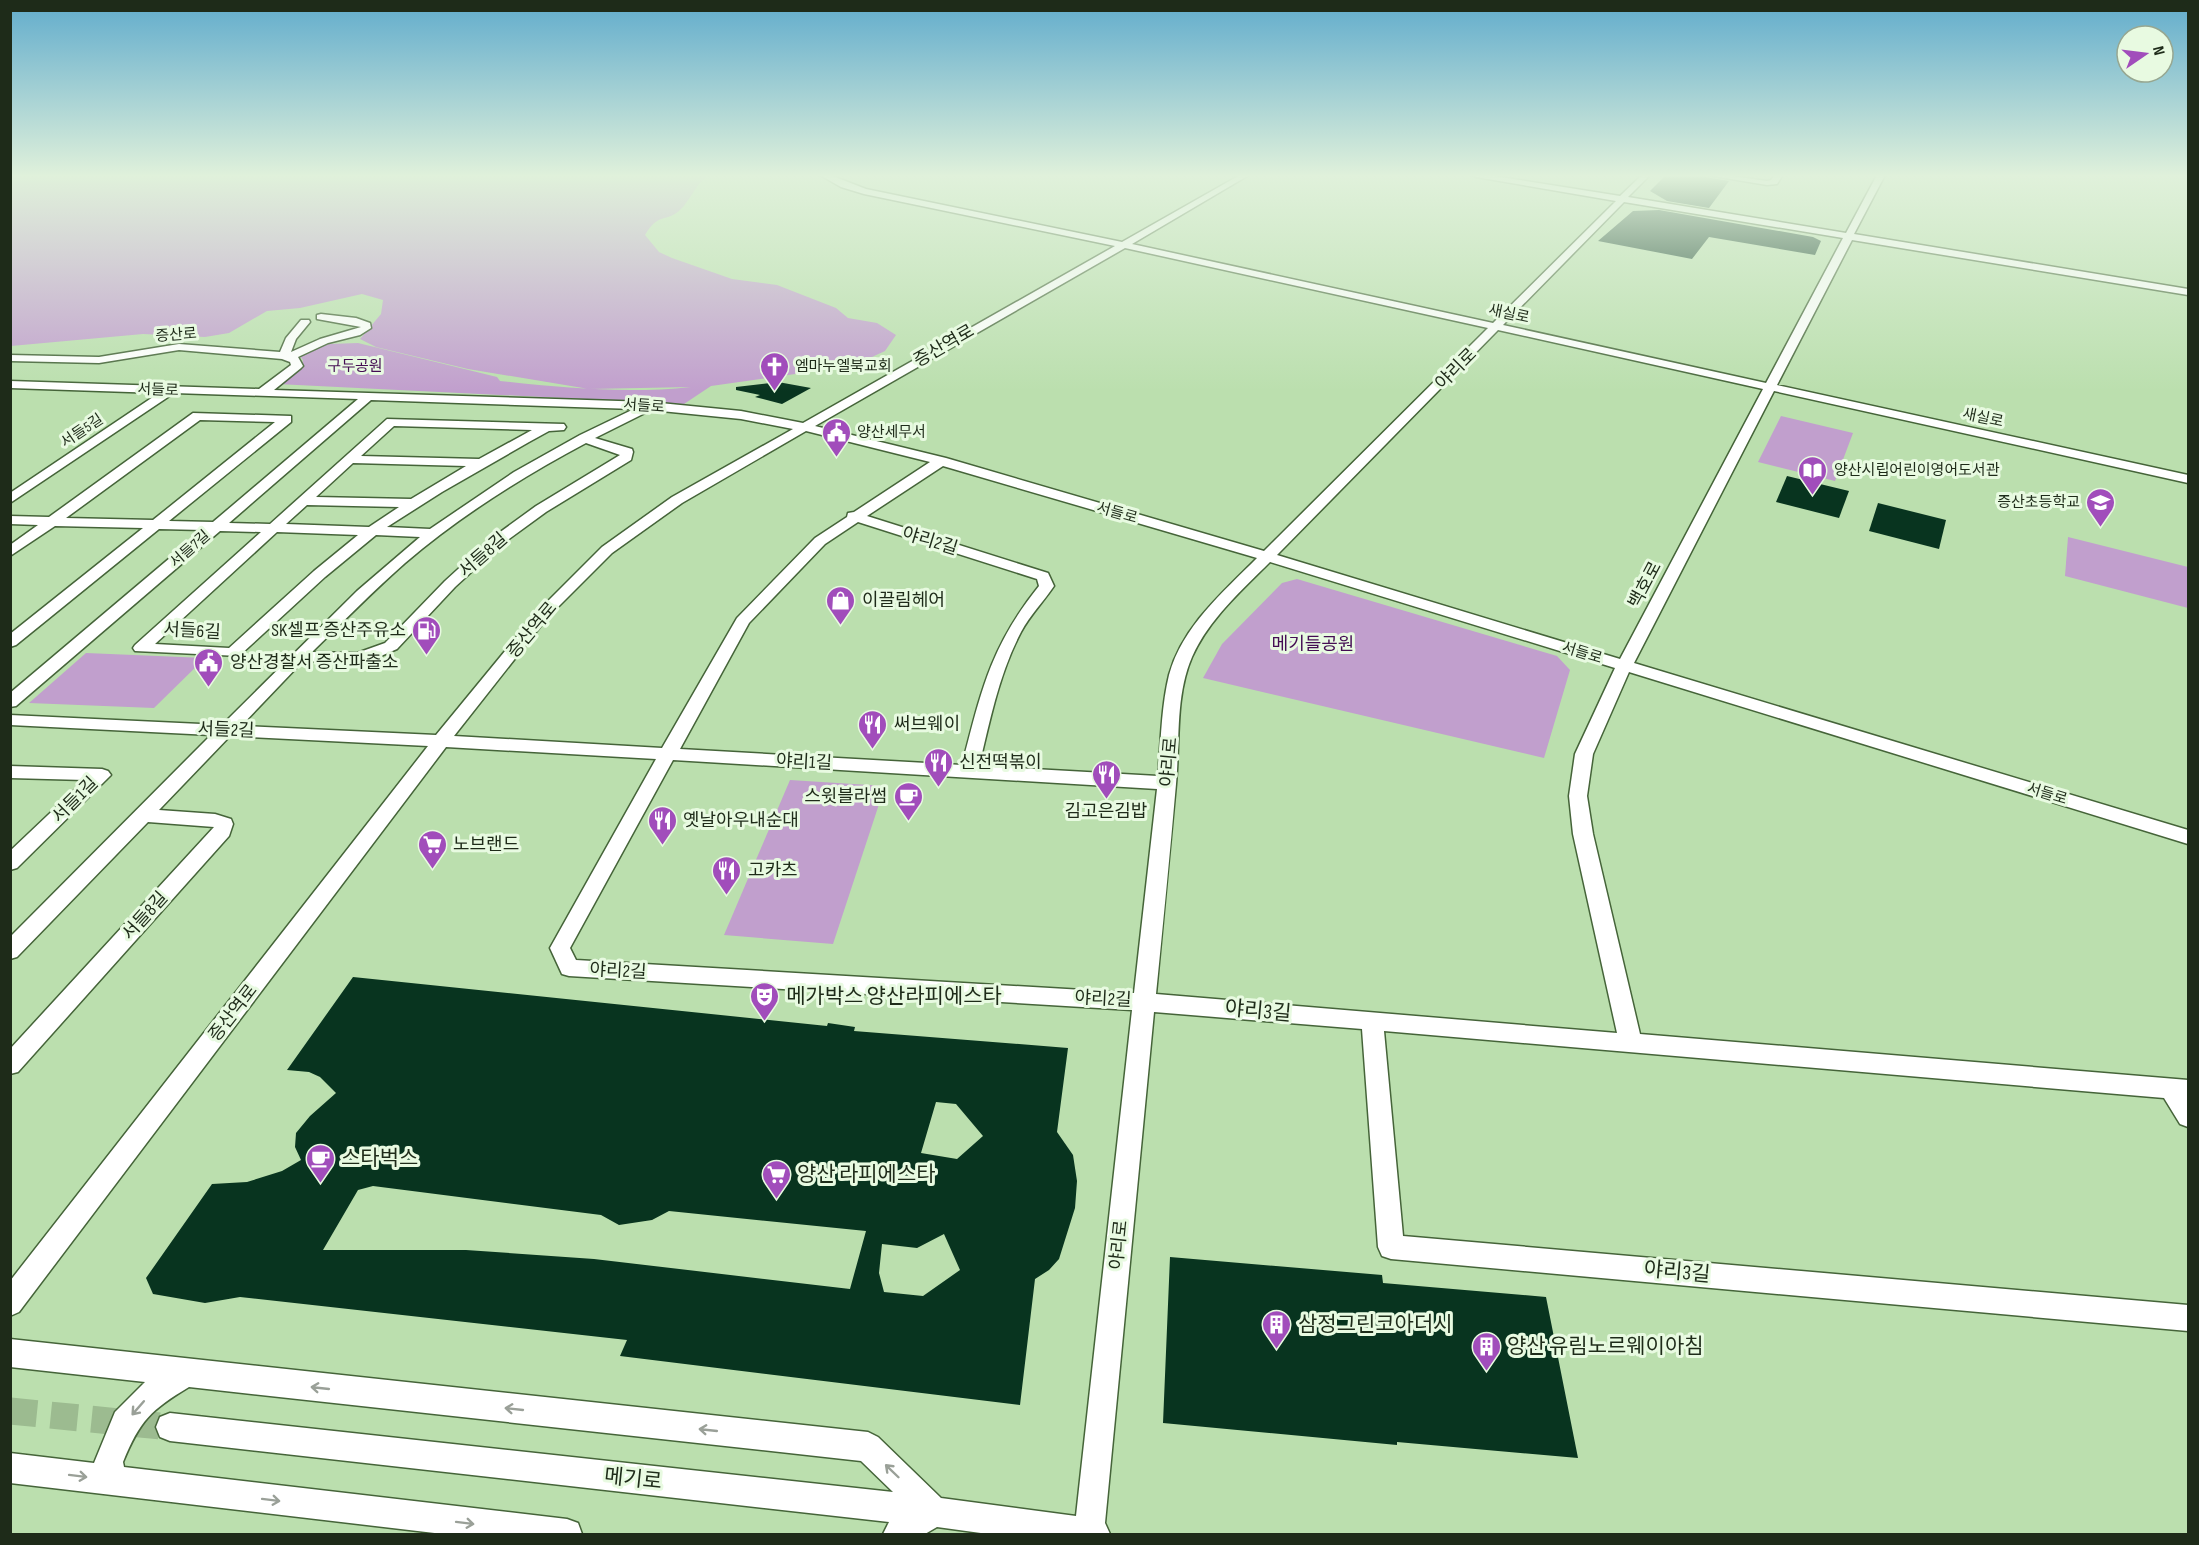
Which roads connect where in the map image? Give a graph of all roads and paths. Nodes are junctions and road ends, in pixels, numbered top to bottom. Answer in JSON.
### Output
{"nodes":[{"id":1,"x":1115,"y":247,"type":"edge"},
{"id":2,"x":1134,"y":247,"type":"edge"},
{"id":3,"x":1576,"y":247,"type":"edge"},
{"id":4,"x":1843,"y":247,"type":"edge"},
{"id":5,"x":1910,"y":247,"type":"edge"},
{"id":6,"x":2188,"y":292,"type":"edge"},
{"id":7,"x":321,"y":317,"type":"dead end"},
{"id":8,"x":305,"y":322,"type":"dead end"},
{"id":9,"x":1497,"y":327,"type":"junction"},
{"id":10,"x":286,"y":357,"type":"junction"},
{"id":11,"x":10,"y":358,"type":"edge"},
{"id":12,"x":10,"y":384,"type":"edge"},
{"id":13,"x":1769,"y":387,"type":"junction"},
{"id":14,"x":171,"y":390,"type":"junction"},
{"id":15,"x":263,"y":392,"type":"junction"},
{"id":16,"x":369,"y":396,"type":"junction"},
{"id":17,"x":650,"y":406,"type":"junction"},
{"id":18,"x":804,"y":427,"type":"junction"},
{"id":19,"x":584,"y":438,"type":"junction"},
{"id":20,"x":349,"y":459,"type":"junction"},
{"id":21,"x":941,"y":461,"type":"junction"},
{"id":22,"x":482,"y":463,"type":"junction"},
{"id":23,"x":2188,"y":479,"type":"edge"},
{"id":24,"x":10,"y":486,"type":"edge"},
{"id":25,"x":29,"y":486,"type":"junction"},
{"id":26,"x":10,"y":499,"type":"edge"},
{"id":27,"x":302,"y":501,"type":"junction"},
{"id":28,"x":414,"y":503,"type":"junction"},
{"id":29,"x":854,"y":516,"type":"junction"},
{"id":30,"x":10,"y":520,"type":"edge"},
{"id":31,"x":54,"y":521,"type":"junction"},
{"id":32,"x":157,"y":524,"type":"junction"},
{"id":33,"x":217,"y":526,"type":"junction"},
{"id":34,"x":272,"y":528,"type":"junction"},
{"id":35,"x":373,"y":531,"type":"junction"},
{"id":36,"x":434,"y":533,"type":"junction"},
{"id":37,"x":10,"y":552,"type":"edge"},
{"id":38,"x":1268,"y":557,"type":"junction"},
{"id":39,"x":10,"y":642,"type":"edge"},
{"id":40,"x":299,"y":656,"type":"junction"},
{"id":41,"x":1624,"y":666,"type":"junction"},
{"id":42,"x":10,"y":702,"type":"edge"},
{"id":43,"x":10,"y":720,"type":"edge"},
{"id":44,"x":229,"y":730,"type":"junction"},
{"id":45,"x":441,"y":741,"type":"junction"},
{"id":46,"x":667,"y":754,"type":"junction"},
{"id":47,"x":969,"y":771,"type":"junction"},
{"id":48,"x":10,"y":772,"type":"edge"},
{"id":49,"x":1167,"y":783,"type":"junction"},
{"id":50,"x":145,"y":815,"type":"junction"},
{"id":51,"x":2188,"y":837,"type":"edge"},
{"id":52,"x":10,"y":863,"type":"edge"},
{"id":53,"x":11,"y":949,"type":"edge"},
{"id":54,"x":1144,"y":1002,"type":"junction"},
{"id":55,"x":1372,"y":1020,"type":"junction"},
{"id":56,"x":1631,"y":1043,"type":"junction"},
{"id":57,"x":10,"y":1065,"type":"edge"},
{"id":58,"x":2179,"y":1089,"type":"edge"},
{"id":59,"x":2188,"y":1117,"type":"edge"},
{"id":60,"x":10,"y":1303,"type":"edge"},
{"id":61,"x":2188,"y":1318,"type":"edge"},
{"id":62,"x":10,"y":1353,"type":"edge"},
{"id":63,"x":185,"y":1373,"type":"junction"},
{"id":64,"x":170,"y":1427,"type":"tunnel mouth"},
{"id":65,"x":10,"y":1468,"type":"edge"},
{"id":66,"x":114,"y":1480,"type":"junction"},
{"id":67,"x":934,"y":1512,"type":"junction"},
{"id":68,"x":567,"y":1534,"type":"edge"},
{"id":69,"x":898,"y":1534,"type":"edge"},
{"id":70,"x":1089,"y":1534,"type":"edge"},
{"id":71,"x":1095,"y":1534,"type":"edge"}],
"edges":[{"from":1,"to":18,"type":"street","name":"증산역로"},
{"from":2,"to":9,"type":"street","name":"새실로"},
{"from":3,"to":9,"type":"street","name":"야리로"},
{"from":4,"to":13,"type":"street","name":"백호로"},
{"from":5,"to":6,"type":"street"},
{"from":7,"to":10,"type":"street"},
{"from":8,"to":10,"type":"street"},
{"from":9,"to":13,"type":"street","name":"새실로"},
{"from":9,"to":38,"type":"street","name":"야리로"},
{"from":10,"to":11,"type":"street","name":"증산로"},
{"from":10,"to":15,"type":"street"},
{"from":12,"to":14,"type":"street","name":"서들로"},
{"from":13,"to":23,"type":"street","name":"새실로"},
{"from":13,"to":41,"type":"street","name":"백호로"},
{"from":14,"to":15,"type":"street","name":"서들로"},
{"from":14,"to":25,"type":"street","name":"서들5길"},
{"from":15,"to":16,"type":"street","name":"서들로"},
{"from":16,"to":17,"type":"street","name":"서들로"},
{"from":16,"to":33,"type":"street","name":"서들7길"},
{"from":17,"to":18,"type":"street","name":"서들로"},
{"from":17,"to":19,"type":"street"},
{"from":18,"to":21,"type":"street","name":"서들로"},
{"from":18,"to":45,"type":"street","name":"증산역로"},
{"from":19,"to":36,"type":"street"},
{"from":19,"to":40,"type":"street","name":"서들8길"},
{"from":20,"to":22,"type":"street"},
{"from":20,"to":22,"type":"street","name":"서들6길"},
{"from":20,"to":27,"type":"street","name":"서들6길"},
{"from":21,"to":29,"type":"street","name":"야리2길"},
{"from":21,"to":38,"type":"street","name":"서들로"},
{"from":22,"to":28,"type":"street","name":"서들6길"},
{"from":24,"to":25,"type":"street"},
{"from":25,"to":26,"type":"street","name":"서들5길"},
{"from":27,"to":28,"type":"street"},
{"from":27,"to":34,"type":"street","name":"서들6길"},
{"from":28,"to":35,"type":"street","name":"서들6길"},
{"from":29,"to":46,"type":"street","name":"야리2길"},
{"from":29,"to":47,"type":"street","name":"야리2길"},
{"from":30,"to":31,"type":"street"},
{"from":31,"to":32,"type":"street"},
{"from":31,"to":32,"type":"street"},
{"from":31,"to":37,"type":"street"},
{"from":32,"to":33,"type":"street"},
{"from":32,"to":39,"type":"street"},
{"from":33,"to":34,"type":"street"},
{"from":33,"to":42,"type":"street","name":"서들7길"},
{"from":34,"to":35,"type":"street"},
{"from":34,"to":35,"type":"street","name":"서들6길"},
{"from":35,"to":36,"type":"street"},
{"from":36,"to":40,"type":"street"},
{"from":38,"to":41,"type":"street","name":"서들로"},
{"from":38,"to":49,"type":"street","name":"야리로"},
{"from":40,"to":44,"type":"street"},
{"from":41,"to":51,"type":"street","name":"서들로"},
{"from":41,"to":56,"type":"street","name":"백호로"},
{"from":43,"to":44,"type":"street","name":"서들2길"},
{"from":44,"to":45,"type":"street","name":"서들2길"},
{"from":44,"to":50,"type":"street"},
{"from":45,"to":46,"type":"street","name":"야리1길"},
{"from":45,"to":60,"type":"street","name":"증산역로"},
{"from":46,"to":47,"type":"street","name":"야리1길"},
{"from":46,"to":54,"type":"street","name":"야리2길"},
{"from":47,"to":49,"type":"street","name":"야리1길"},
{"from":48,"to":52,"type":"street","name":"서들1길"},
{"from":49,"to":54,"type":"street","name":"야리로"},
{"from":50,"to":53,"type":"street"},
{"from":50,"to":57,"type":"street","name":"서들8길"},
{"from":54,"to":55,"type":"street","name":"야리3길"},
{"from":54,"to":70,"type":"street","name":"야리로"},
{"from":55,"to":56,"type":"street","name":"야리3길"},
{"from":55,"to":61,"type":"street","name":"야리3길"},
{"from":56,"to":58,"type":"street","name":"야리3길"},
{"from":58,"to":59,"type":"street","name":"야리3길"},
{"from":62,"to":63,"type":"street"},
{"from":63,"to":66,"type":"street","one_way":true},
{"from":67,"to":63,"type":"street","one_way":true},
{"from":64,"to":67,"type":"street","name":"메기로"},
{"from":65,"to":66,"type":"street","one_way":true},
{"from":66,"to":68,"type":"street","one_way":true},
{"from":67,"to":69,"type":"street"},
{"from":67,"to":70,"type":"street","name":"메기로"},
{"from":70,"to":71,"type":"street","name":"메기로"}]}
